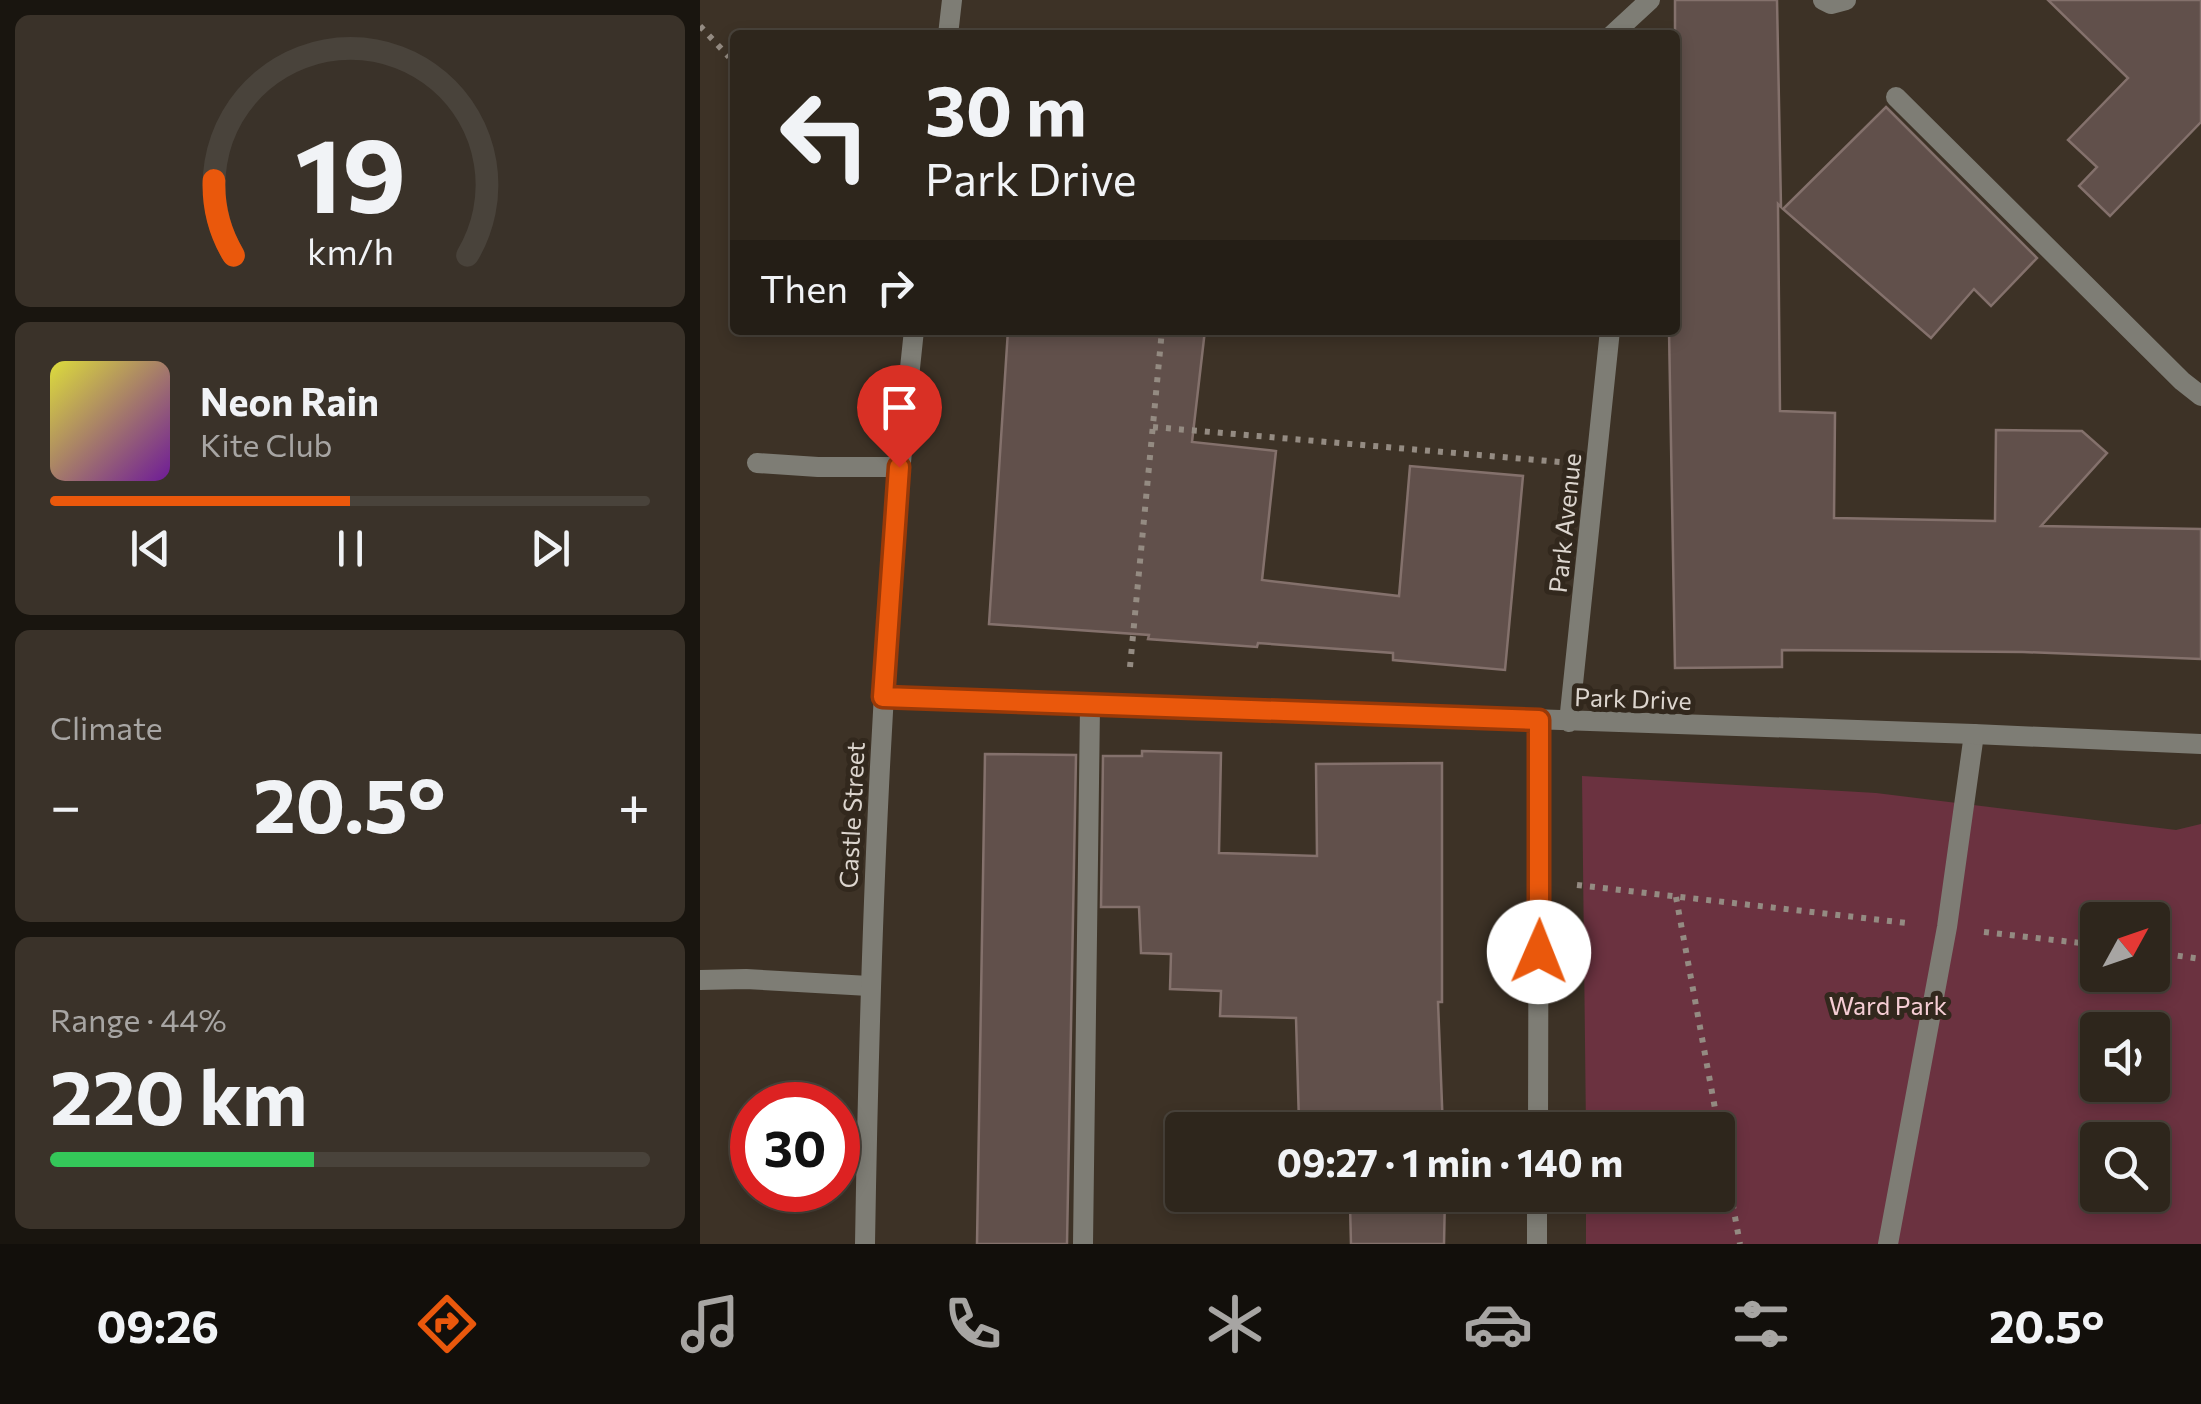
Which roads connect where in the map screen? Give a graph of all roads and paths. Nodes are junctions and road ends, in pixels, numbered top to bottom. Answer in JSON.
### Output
{"nodes":[{"id":1,"x":952,"y":0,"type":"edge"},
{"id":2,"x":1650,"y":0,"type":"edge"},
{"id":3,"x":1822,"y":0,"type":"edge"},
{"id":4,"x":1846,"y":0,"type":"edge"},
{"id":5,"x":700,"y":26,"type":"edge"},
{"id":6,"x":949,"y":30,"type":"edge"},
{"id":7,"x":1617,"y":30,"type":"edge"},
{"id":8,"x":729,"y":57,"type":"dead end"},
{"id":9,"x":1896,"y":97,"type":"dead end"},
{"id":10,"x":913,"y":335,"type":"edge"},
{"id":11,"x":1162,"y":335,"type":"edge"},
{"id":12,"x":1609,"y":335,"type":"edge"},
{"id":13,"x":2201,"y":396,"type":"edge"},
{"id":14,"x":1153,"y":427,"type":"junction"},
{"id":15,"x":758,"y":462,"type":"dead end"},
{"id":16,"x":1596,"y":465,"type":"junction"},
{"id":17,"x":899,"y":467,"type":"junction"},
{"id":18,"x":883,"y":697,"type":"junction"},
{"id":19,"x":1090,"y":706,"type":"junction"},
{"id":20,"x":1126,"y":708,"type":"junction"},
{"id":21,"x":1539,"y":720,"type":"junction"},
{"id":22,"x":1568,"y":722,"type":"junction"},
{"id":23,"x":1974,"y":734,"type":"junction"},
{"id":24,"x":2201,"y":744,"type":"edge"},
{"id":25,"x":1540,"y":881,"type":"junction"},
{"id":26,"x":1676,"y":897,"type":"junction"},
{"id":27,"x":1947,"y":927,"type":"junction"},
{"id":28,"x":2080,"y":942,"type":"edge"},
{"id":29,"x":2170,"y":955,"type":"edge"},
{"id":30,"x":2201,"y":959,"type":"edge"},
{"id":31,"x":700,"y":980,"type":"edge"},
{"id":32,"x":869,"y":986,"type":"junction"},
{"id":33,"x":1538,"y":1112,"type":"edge"},
{"id":34,"x":1537,"y":1212,"type":"edge"},
{"id":35,"x":865,"y":1244,"type":"edge"},
{"id":36,"x":1083,"y":1244,"type":"edge"},
{"id":37,"x":1537,"y":1244,"type":"edge"},
{"id":38,"x":1740,"y":1244,"type":"edge"},
{"id":39,"x":1888,"y":1244,"type":"edge"}],
"edges":[{"from":1,"to":6,"type":"street"},
{"from":2,"to":7,"type":"street"},
{"from":3,"to":4,"type":"street"},
{"from":5,"to":8,"type":"path"},
{"from":9,"to":13,"type":"street"},
{"from":10,"to":17,"type":"street","name":"Castle Street"},
{"from":11,"to":14,"type":"path"},
{"from":12,"to":16,"type":"street","name":"Park Avenue"},
{"from":14,"to":16,"type":"path"},
{"from":14,"to":20,"type":"path"},
{"from":15,"to":17,"type":"street"},
{"from":16,"to":22,"type":"street","name":"Park Avenue"},
{"from":17,"to":18,"type":"street","name":"Castle Street"},
{"from":18,"to":19,"type":"street","name":"Park Drive"},
{"from":18,"to":32,"type":"street","name":"Castle Street"},
{"from":19,"to":20,"type":"street","name":"Park Drive"},
{"from":19,"to":36,"type":"street"},
{"from":20,"to":21,"type":"street","name":"Park Drive"},
{"from":21,"to":22,"type":"street","name":"Park Drive"},
{"from":21,"to":25,"type":"street"},
{"from":22,"to":23,"type":"street","name":"Park Drive"},
{"from":23,"to":24,"type":"street","name":"Park Drive"},
{"from":23,"to":27,"type":"street"},
{"from":25,"to":26,"type":"path"},
{"from":25,"to":33,"type":"street"},
{"from":26,"to":27,"type":"path"},
{"from":26,"to":38,"type":"path"},
{"from":27,"to":28,"type":"path"},
{"from":27,"to":39,"type":"street"},
{"from":29,"to":30,"type":"path"},
{"from":31,"to":32,"type":"street"},
{"from":32,"to":35,"type":"street","name":"Castle Street"},
{"from":34,"to":37,"type":"street"}]}
